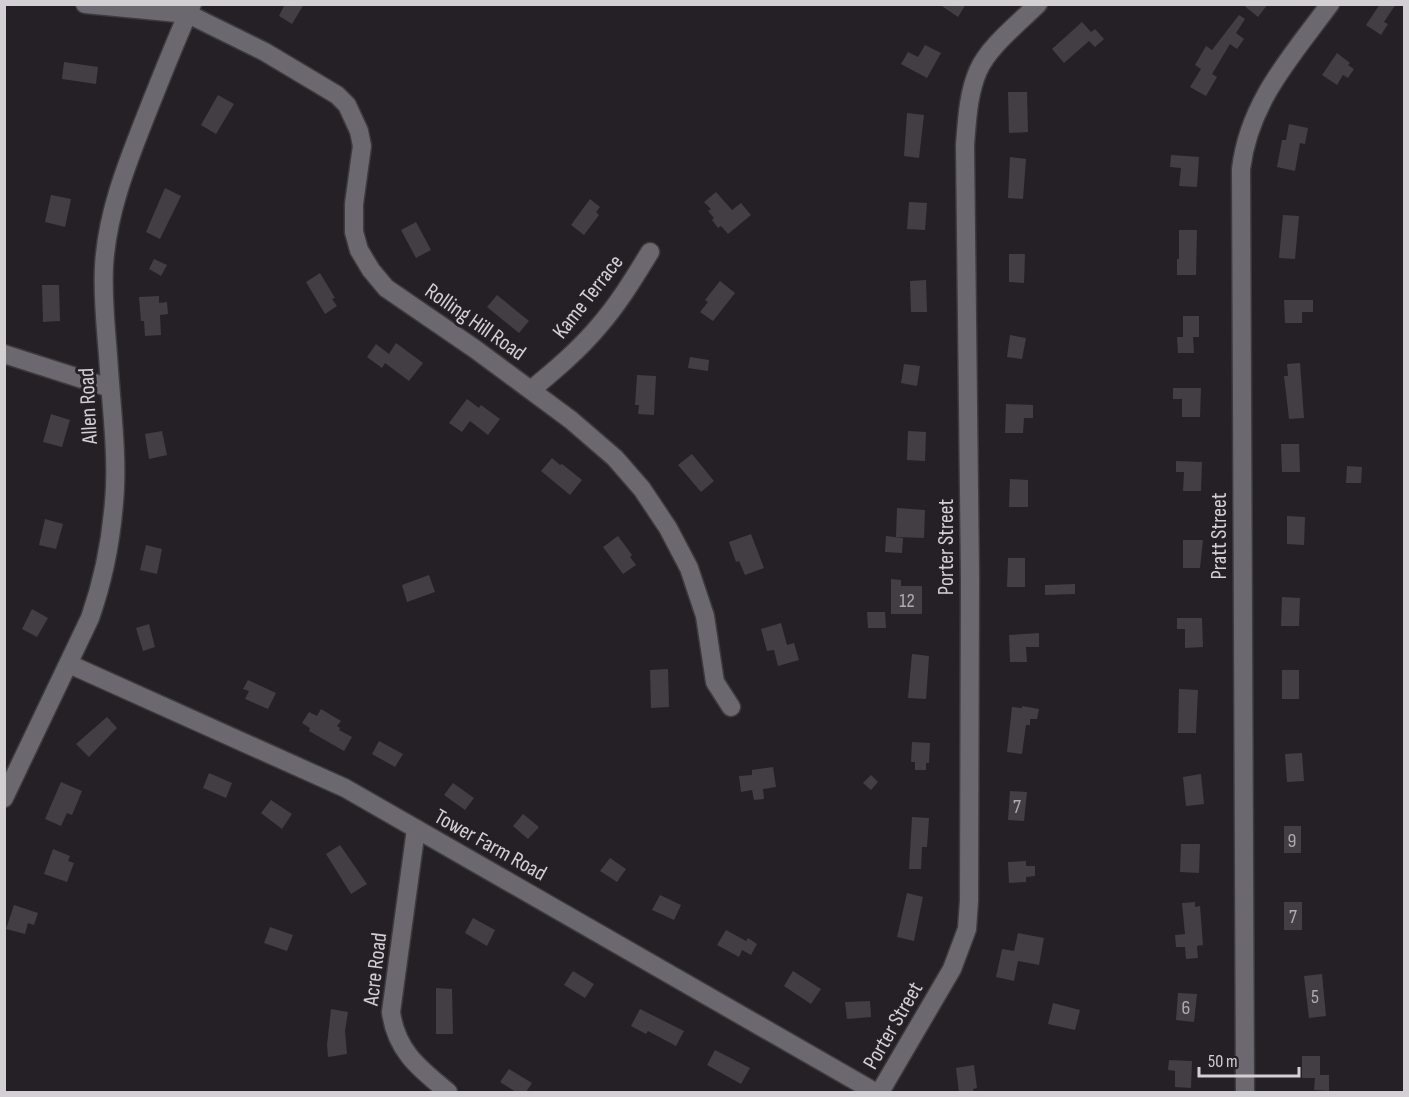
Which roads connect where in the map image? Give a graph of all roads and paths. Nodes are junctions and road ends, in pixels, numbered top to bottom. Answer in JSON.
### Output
{"nodes":[{"id":1,"x":85,"y":4,"type":"edge"},
{"id":2,"x":1038,"y":4,"type":"edge"},
{"id":3,"x":1330,"y":4,"type":"edge"},
{"id":4,"x":190,"y":9,"type":"edge"},
{"id":5,"x":650,"y":252,"type":"dead end"},
{"id":6,"x":4,"y":354,"type":"edge"},
{"id":7,"x":110,"y":388,"type":"junction"},
{"id":8,"x":531,"y":390,"type":"junction"},
{"id":9,"x":69,"y":664,"type":"junction"},
{"id":10,"x":730,"y":707,"type":"dead end"},
{"id":11,"x":11,"y":766,"type":"edge"},
{"id":12,"x":4,"y":798,"type":"edge"},
{"id":13,"x":416,"y":829,"type":"junction"},
{"id":14,"x":448,"y":1092,"type":"edge"},
{"id":15,"x":875,"y":1092,"type":"edge"},
{"id":16,"x":880,"y":1092,"type":"edge"},
{"id":17,"x":1245,"y":1092,"type":"edge"}],
"edges":[{"from":1,"to":4,"type":"street"},
{"from":2,"to":16,"type":"street","name":"Porter Street"},
{"from":3,"to":17,"type":"street","name":"Pratt Street"},
{"from":4,"to":7,"type":"street","name":"Allen Road"},
{"from":4,"to":8,"type":"street","name":"Rolling Hill Road"},
{"from":5,"to":8,"type":"street","name":"Kame Terrace"},
{"from":6,"to":7,"type":"street"},
{"from":7,"to":9,"type":"street","name":"Allen Road"},
{"from":8,"to":10,"type":"street","name":"Rolling Hill Road"},
{"from":9,"to":11,"type":"street","name":"Allen Road"},
{"from":9,"to":13,"type":"street","name":"Tower Farm Road"},
{"from":11,"to":12,"type":"street","name":"Allen Road"},
{"from":13,"to":14,"type":"street","name":"Acre Road"},
{"from":13,"to":15,"type":"street","name":"Tower Farm Road"}]}
